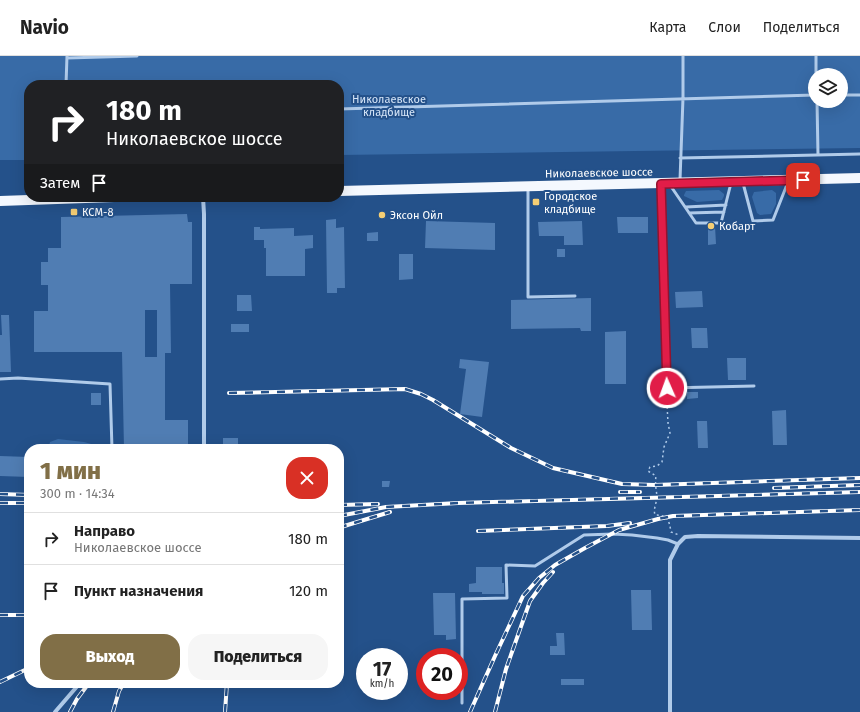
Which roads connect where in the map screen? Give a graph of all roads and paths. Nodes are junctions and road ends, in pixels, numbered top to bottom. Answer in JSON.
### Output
{"nodes":[{"id":1,"x":137,"y":56,"type":"edge"},
{"id":2,"x":683,"y":56,"type":"edge"},
{"id":3,"x":816,"y":56,"type":"edge"},
{"id":4,"x":67,"y":57,"type":"edge"},
{"id":5,"x":816,"y":68,"type":"edge"},
{"id":6,"x":66,"y":80,"type":"edge"},
{"id":7,"x":808,"y":95,"type":"edge"},
{"id":8,"x":848,"y":95,"type":"edge"},
{"id":9,"x":860,"y":95,"type":"edge"},
{"id":10,"x":683,"y":98,"type":"junction"},
{"id":11,"x":817,"y":108,"type":"edge"},
{"id":12,"x":344,"y":109,"type":"edge"},
{"id":13,"x":860,"y":154,"type":"edge"},
{"id":14,"x":818,"y":155,"type":"junction"},
{"id":15,"x":680,"y":158,"type":"junction"},
{"id":16,"x":860,"y":178,"type":"edge"},
{"id":17,"x":789,"y":180,"type":"junction"},
{"id":18,"x":731,"y":182,"type":"junction"},
{"id":19,"x":742,"y":182,"type":"junction"},
{"id":20,"x":680,"y":183,"type":"junction"},
{"id":21,"x":665,"y":184,"type":"junction"},
{"id":22,"x":528,"y":187,"type":"junction"},
{"id":23,"x":344,"y":191,"type":"edge"},
{"id":24,"x":24,"y":200,"type":"edge"},
{"id":25,"x":0,"y":201,"type":"edge"},
{"id":26,"x":203,"y":202,"type":"edge"},
{"id":27,"x":726,"y":205,"type":"junction"},
{"id":28,"x":686,"y":207,"type":"junction"},
{"id":29,"x":724,"y":212,"type":"junction"},
{"id":30,"x":690,"y":213,"type":"junction"},
{"id":31,"x":575,"y":296,"type":"dead end"},
{"id":32,"x":0,"y":379,"type":"edge"},
{"id":33,"x":754,"y":386,"type":"dead end"},
{"id":34,"x":667,"y":388,"type":"junction"},
{"id":35,"x":112,"y":444,"type":"edge"},
{"id":36,"x":204,"y":444,"type":"edge"},
{"id":37,"x":685,"y":537,"type":"junction"},
{"id":38,"x":860,"y":538,"type":"edge"},
{"id":39,"x":678,"y":544,"type":"junction"},
{"id":40,"x":76,"y":688,"type":"edge"},
{"id":41,"x":462,"y":703,"type":"dead end"},
{"id":42,"x":55,"y":712,"type":"edge"},
{"id":43,"x":670,"y":712,"type":"edge"}],
"edges":[{"from":1,"to":4,"type":"lane"},
{"from":2,"to":10,"type":"lane"},
{"from":3,"to":5,"type":"lane"},
{"from":4,"to":6,"type":"lane"},
{"from":7,"to":10,"type":"lane"},
{"from":8,"to":9,"type":"lane"},
{"from":10,"to":12,"type":"lane"},
{"from":10,"to":15,"type":"lane"},
{"from":11,"to":14,"type":"lane"},
{"from":13,"to":14,"type":"lane"},
{"from":14,"to":15,"type":"lane"},
{"from":15,"to":20,"type":"lane"},
{"from":16,"to":17,"type":"main road","name":"Николаевское шоссе"},
{"from":17,"to":19,"type":"main road","name":"Николаевское шоссе"},
{"from":17,"to":19,"type":"lane"},
{"from":18,"to":19,"type":"main road","name":"Николаевское шоссе"},
{"from":18,"to":20,"type":"main road","name":"Николаевское шоссе"},
{"from":18,"to":27,"type":"lane"},
{"from":20,"to":21,"type":"main road","name":"Николаевское шоссе"},
{"from":21,"to":22,"type":"main road","name":"Николаевское шоссе"},
{"from":21,"to":28,"type":"lane"},
{"from":21,"to":34,"type":"lane"},
{"from":22,"to":23,"type":"main road","name":"Николаевское шоссе"},
{"from":22,"to":31,"type":"lane"},
{"from":24,"to":25,"type":"main road"},
{"from":26,"to":36,"type":"street"},
{"from":27,"to":28,"type":"lane"},
{"from":27,"to":29,"type":"lane"},
{"from":28,"to":30,"type":"lane"},
{"from":29,"to":30,"type":"lane"},
{"from":29,"to":30,"type":"lane"},
{"from":32,"to":35,"type":"lane"},
{"from":33,"to":34,"type":"lane"},
{"from":34,"to":37,"type":"path"},
{"from":37,"to":38,"type":"street"},
{"from":37,"to":39,"type":"street"},
{"from":39,"to":41,"type":"lane"},
{"from":39,"to":43,"type":"street"},
{"from":40,"to":42,"type":"street"}]}
